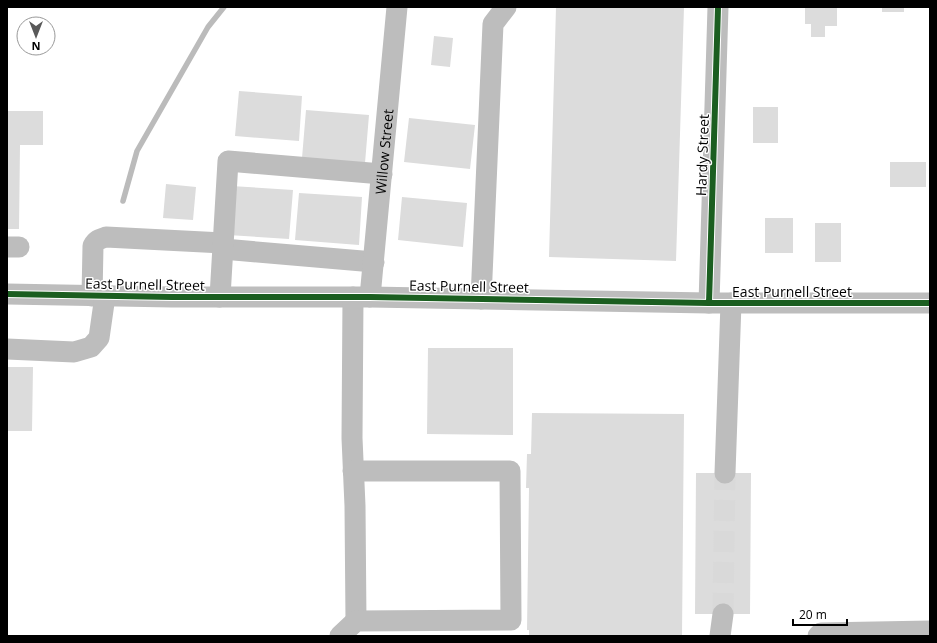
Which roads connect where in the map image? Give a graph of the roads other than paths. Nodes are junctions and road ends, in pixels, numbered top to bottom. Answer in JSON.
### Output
{"nodes":[{"id":1,"x":397,"y":7,"type":"edge"},
{"id":2,"x":506,"y":7,"type":"edge"},
{"id":3,"x":718,"y":7,"type":"edge"},
{"id":4,"x":382,"y":174,"type":"junction"},
{"id":5,"x":223,"y":246,"type":"junction"},
{"id":6,"x":374,"y":262,"type":"junction"},
{"id":7,"x":7,"y":294,"type":"edge"},
{"id":8,"x":98,"y":296,"type":"junction"},
{"id":9,"x":220,"y":297,"type":"junction"},
{"id":10,"x":362,"y":297,"type":"junction"},
{"id":11,"x":481,"y":299,"type":"junction"},
{"id":12,"x":709,"y":303,"type":"junction"},
{"id":13,"x":731,"y":303,"type":"junction"},
{"id":14,"x":930,"y":303,"type":"edge"},
{"id":15,"x":7,"y":349,"type":"edge"},
{"id":16,"x":353,"y":470,"type":"junction"},
{"id":17,"x":725,"y":473,"type":"tunnel mouth"},
{"id":18,"x":722,"y":614,"type":"tunnel mouth"},
{"id":19,"x":356,"y":621,"type":"junction"},
{"id":20,"x":930,"y":631,"type":"edge"},
{"id":21,"x":878,"y":634,"type":"edge"},
{"id":22,"x":340,"y":636,"type":"edge"},
{"id":23,"x":720,"y":636,"type":"edge"},
{"id":24,"x":818,"y":636,"type":"edge"}],
"edges":[{"from":1,"to":4,"type":"street","name":"Willow Street"},
{"from":2,"to":11,"type":"street"},
{"from":3,"to":12,"type":"street","name":"Hardy Street"},
{"from":4,"to":5,"type":"street"},
{"from":4,"to":6,"type":"street","name":"Willow Street"},
{"from":5,"to":6,"type":"street"},
{"from":5,"to":8,"type":"street"},
{"from":5,"to":9,"type":"street"},
{"from":6,"to":10,"type":"street","name":"Willow Street"},
{"from":7,"to":8,"type":"street","name":"East Purnell Street"},
{"from":8,"to":9,"type":"street","name":"East Purnell Street"},
{"from":8,"to":15,"type":"street"},
{"from":9,"to":10,"type":"street","name":"East Purnell Street"},
{"from":10,"to":11,"type":"street","name":"East Purnell Street"},
{"from":10,"to":16,"type":"street","name":"Willow Street"},
{"from":11,"to":12,"type":"street","name":"East Purnell Street"},
{"from":12,"to":13,"type":"street","name":"East Purnell Street"},
{"from":13,"to":14,"type":"street","name":"East Purnell Street"},
{"from":13,"to":17,"type":"street"},
{"from":16,"to":19,"type":"street","name":"Willow Street"},
{"from":16,"to":19,"type":"street"},
{"from":18,"to":23,"type":"street"},
{"from":19,"to":22,"type":"street"},
{"from":20,"to":21,"type":"street"},
{"from":21,"to":24,"type":"street"}]}
